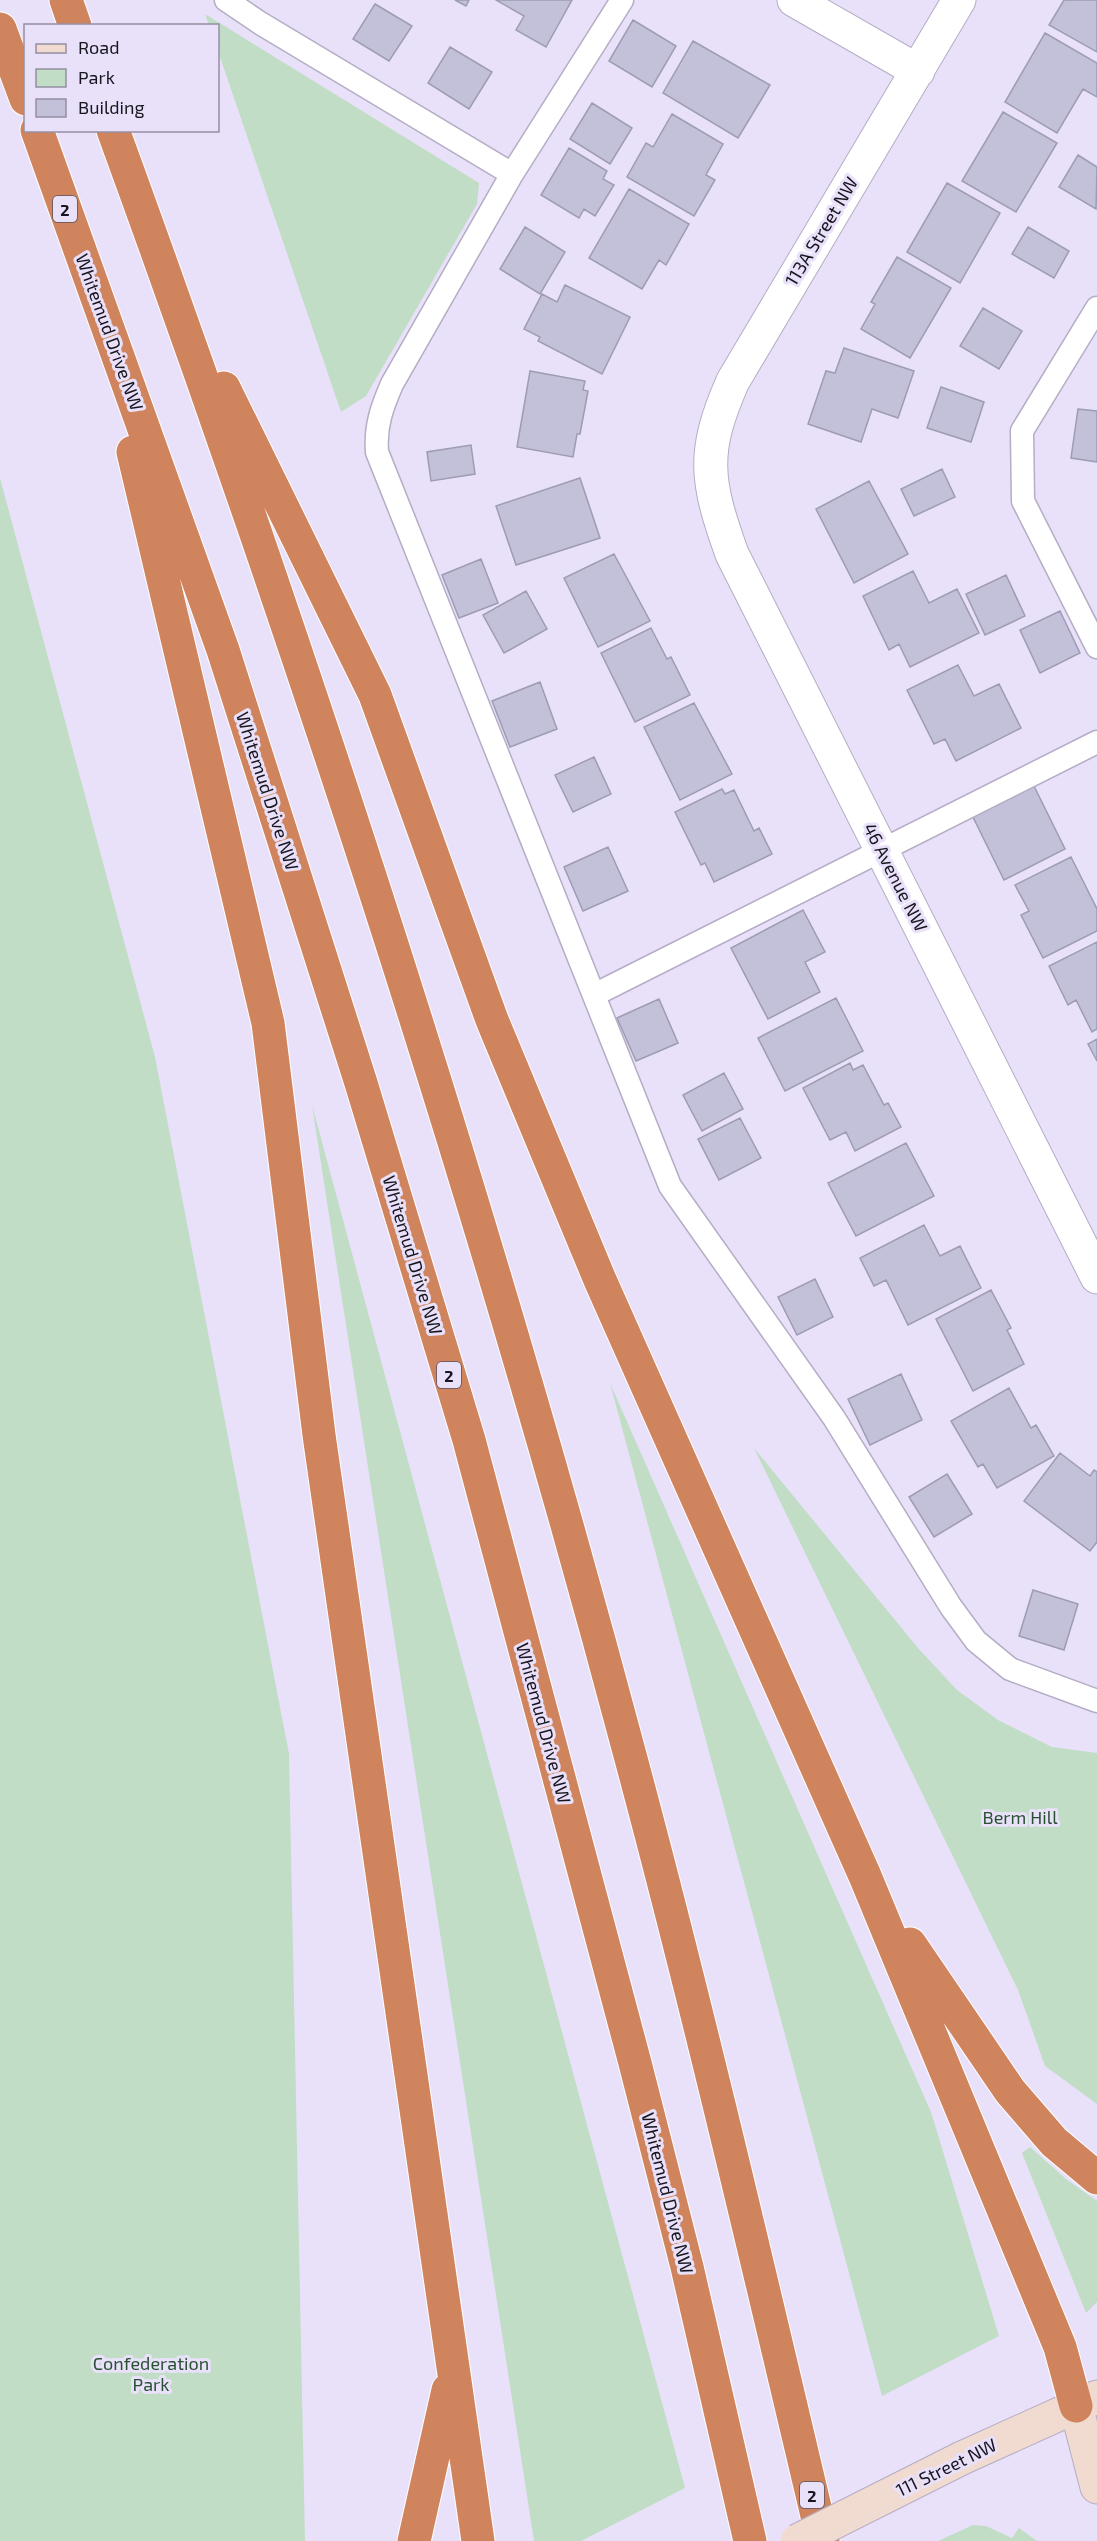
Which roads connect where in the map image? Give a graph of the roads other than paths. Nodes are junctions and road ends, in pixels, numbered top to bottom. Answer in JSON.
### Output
{"nodes":[{"id":1,"x":66,"y":0,"type":"edge"},
{"id":2,"x":226,"y":0,"type":"edge"},
{"id":3,"x":622,"y":0,"type":"edge"},
{"id":4,"x":794,"y":0,"type":"edge"},
{"id":5,"x":959,"y":0,"type":"edge"},
{"id":6,"x":74,"y":24,"type":"edge"},
{"id":7,"x":0,"y":29,"type":"edge"},
{"id":8,"x":918,"y":71,"type":"junction"},
{"id":9,"x":24,"y":94,"type":"edge"},
{"id":10,"x":38,"y":132,"type":"edge"},
{"id":11,"x":114,"y":132,"type":"edge"},
{"id":12,"x":512,"y":174,"type":"junction"},
{"id":13,"x":158,"y":254,"type":"junction"},
{"id":14,"x":94,"y":287,"type":"junction"},
{"id":15,"x":1097,"y":308,"type":"edge"},
{"id":16,"x":709,"y":472,"type":"joint"},
{"id":17,"x":1097,"y":647,"type":"edge"},
{"id":18,"x":1097,"y":742,"type":"edge"},
{"id":19,"x":883,"y":852,"type":"junction"},
{"id":20,"x":594,"y":995,"type":"junction"},
{"id":21,"x":1097,"y":1277,"type":"edge"},
{"id":22,"x":1097,"y":1701,"type":"edge"},
{"id":23,"x":865,"y":1876,"type":"junction"},
{"id":24,"x":1097,"y":2178,"type":"edge"},
{"id":25,"x":452,"y":2371,"type":"junction"},
{"id":26,"x":1086,"y":2402,"type":"edge"},
{"id":27,"x":1097,"y":2487,"type":"edge"},
{"id":28,"x":414,"y":2541,"type":"edge"},
{"id":29,"x":478,"y":2541,"type":"edge"},
{"id":30,"x":750,"y":2541,"type":"edge"},
{"id":31,"x":797,"y":2541,"type":"edge"},
{"id":32,"x":823,"y":2541,"type":"edge"}],
"edges":[{"from":1,"to":6,"type":"highway"},
{"from":2,"to":12,"type":"lane"},
{"from":3,"to":12,"type":"lane"},
{"from":4,"to":8,"type":"street"},
{"from":5,"to":8,"type":"street","name":"113A Street NW"},
{"from":7,"to":9,"type":"highway"},
{"from":8,"to":16,"type":"street","name":"113A Street NW"},
{"from":10,"to":14,"type":"highway","name":"Whitemud Drive NW","number":"2"},
{"from":11,"to":13,"type":"highway","number":"2"},
{"from":12,"to":20,"type":"lane"},
{"from":13,"to":23,"type":"highway"},
{"from":13,"to":32,"type":"highway","number":"2"},
{"from":14,"to":25,"type":"highway"},
{"from":14,"to":30,"type":"highway","name":"Whitemud Drive NW","number":"2"},
{"from":15,"to":17,"type":"lane"},
{"from":16,"to":19,"type":"street","name":"46 Avenue NW"},
{"from":18,"to":19,"type":"lane"},
{"from":19,"to":20,"type":"lane"},
{"from":19,"to":21,"type":"street","name":"46 Avenue NW"},
{"from":20,"to":22,"type":"lane"},
{"from":23,"to":24,"type":"highway"},
{"from":23,"to":26,"type":"highway"},
{"from":25,"to":28,"type":"highway"},
{"from":25,"to":29,"type":"highway"},
{"from":26,"to":27,"type":"main road"},
{"from":26,"to":31,"type":"main road","name":"111 Street NW","bridge":true}]}
